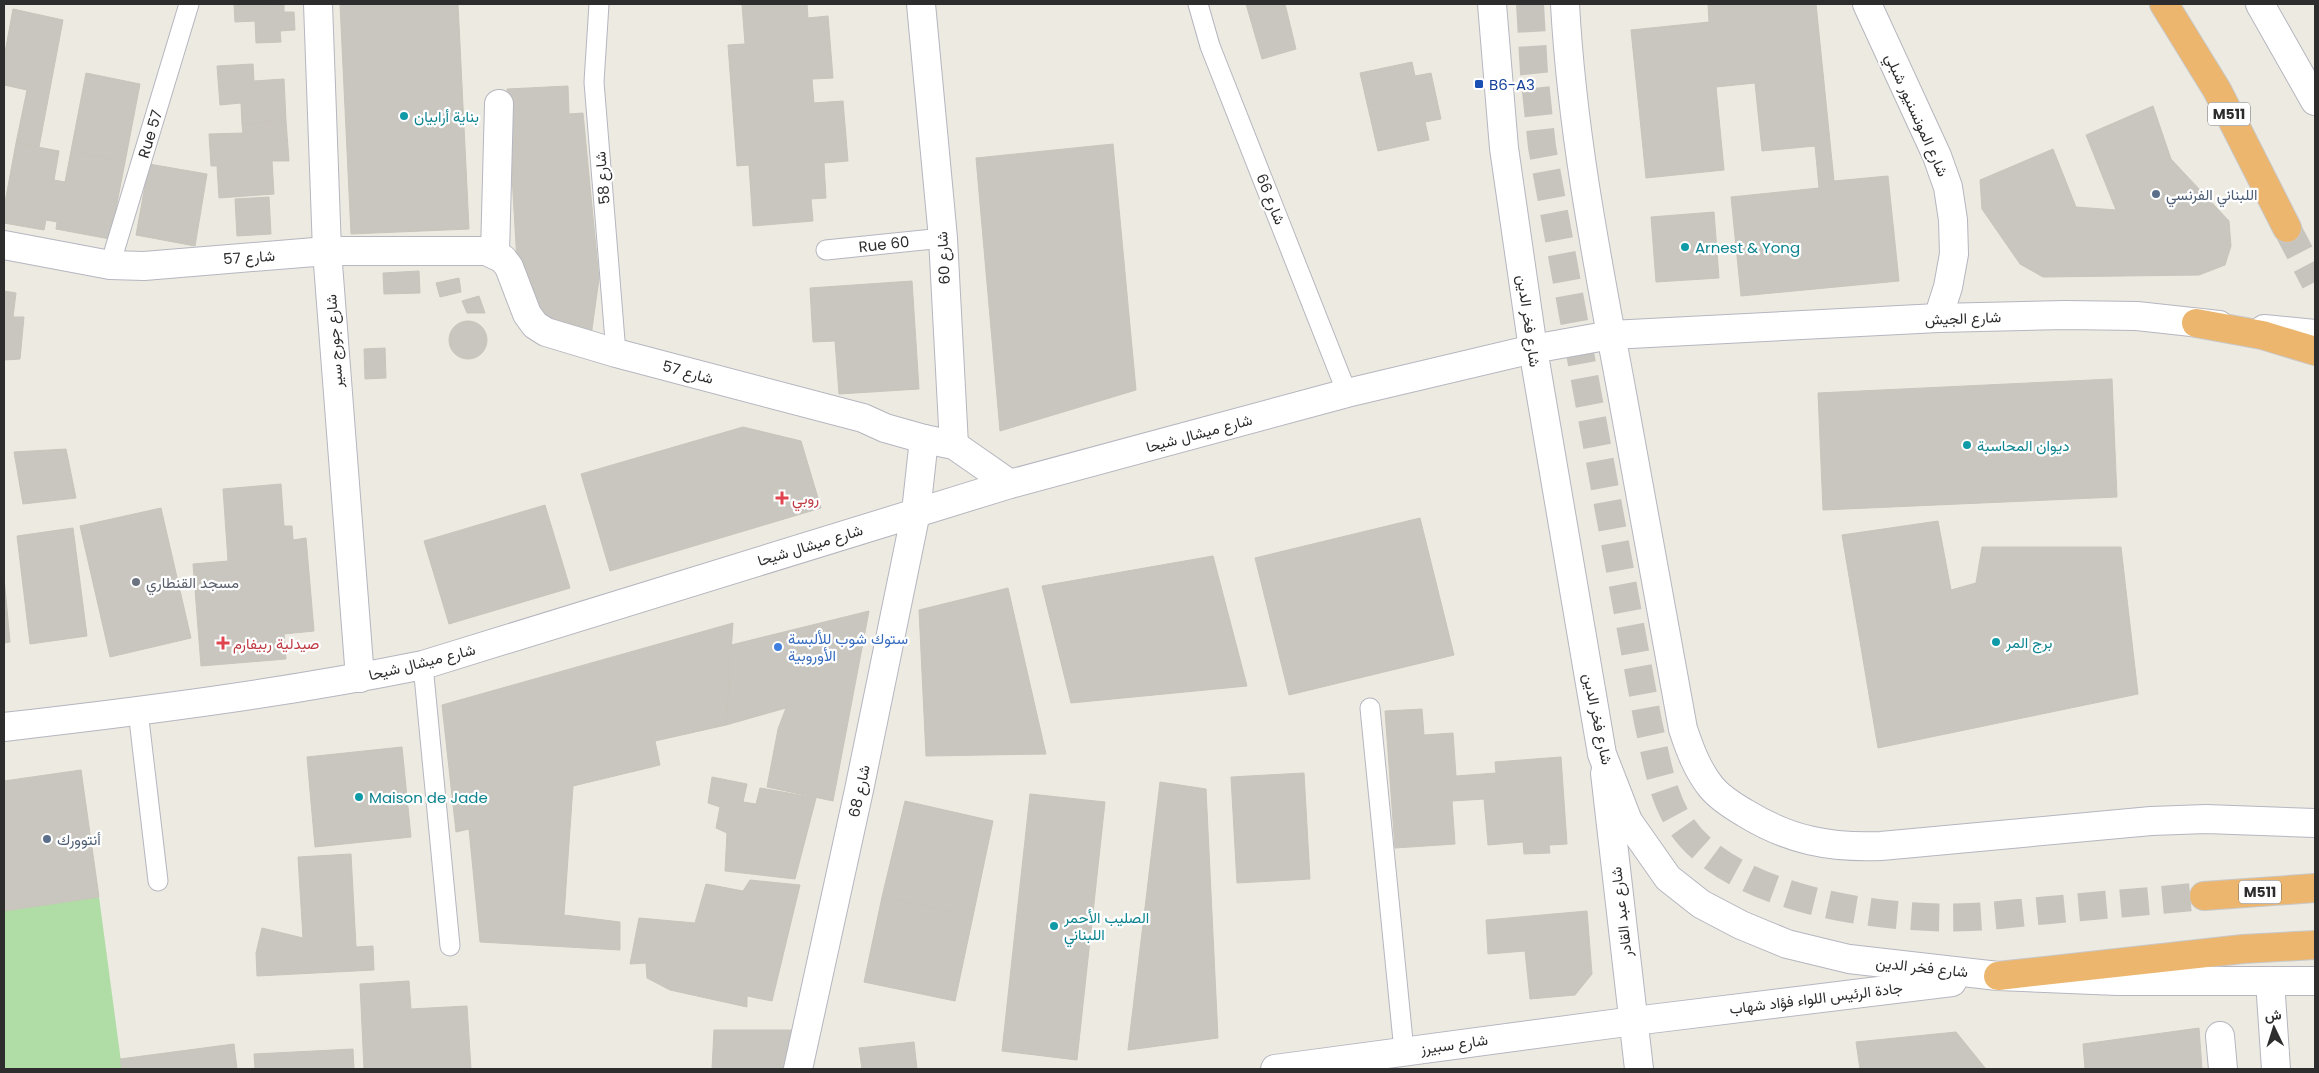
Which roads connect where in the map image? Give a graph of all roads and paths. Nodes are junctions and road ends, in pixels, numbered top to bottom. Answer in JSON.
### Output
{"nodes":[{"id":1,"x":189,"y":4,"type":"edge"},
{"id":2,"x":318,"y":4,"type":"edge"},
{"id":3,"x":599,"y":4,"type":"edge"},
{"id":4,"x":921,"y":4,"type":"edge"},
{"id":5,"x":1198,"y":4,"type":"edge"},
{"id":6,"x":1492,"y":4,"type":"edge"},
{"id":7,"x":1565,"y":4,"type":"edge"},
{"id":8,"x":1867,"y":4,"type":"edge"},
{"id":9,"x":2164,"y":4,"type":"edge"},
{"id":10,"x":2260,"y":4,"type":"edge"},
{"id":11,"x":2315,"y":101,"type":"edge"},
{"id":12,"x":499,"y":104,"type":"dead end"},
{"id":13,"x":2287,"y":228,"type":"tunnel mouth"},
{"id":14,"x":942,"y":238,"type":"junction"},
{"id":15,"x":4,"y":245,"type":"edge"},
{"id":16,"x":826,"y":250,"type":"dead end"},
{"id":17,"x":327,"y":251,"type":"junction"},
{"id":18,"x":495,"y":253,"type":"junction"},
{"id":19,"x":110,"y":265,"type":"junction"},
{"id":20,"x":1938,"y":318,"type":"junction"},
{"id":21,"x":2196,"y":323,"type":"junction"},
{"id":22,"x":2315,"y":334,"type":"edge"},
{"id":23,"x":1611,"y":335,"type":"junction"},
{"id":24,"x":1532,"y":348,"type":"junction"},
{"id":25,"x":2315,"y":351,"type":"edge"},
{"id":26,"x":616,"y":353,"type":"junction"},
{"id":27,"x":1347,"y":393,"type":"junction"},
{"id":28,"x":924,"y":440,"type":"junction"},
{"id":29,"x":954,"y":445,"type":"junction"},
{"id":30,"x":1010,"y":484,"type":"junction"},
{"id":31,"x":916,"y":512,"type":"junction"},
{"id":32,"x":423,"y":665,"type":"junction"},
{"id":33,"x":360,"y":678,"type":"junction"},
{"id":34,"x":1370,"y":708,"type":"dead end"},
{"id":35,"x":138,"y":711,"type":"junction"},
{"id":36,"x":4,"y":727,"type":"edge"},
{"id":37,"x":1602,"y":754,"type":"junction"},
{"id":38,"x":2315,"y":823,"type":"edge"},
{"id":39,"x":158,"y":881,"type":"dead end"},
{"id":40,"x":2315,"y":888,"type":"edge"},
{"id":41,"x":2204,"y":896,"type":"tunnel mouth"},
{"id":42,"x":2315,"y":945,"type":"edge"},
{"id":43,"x":450,"y":946,"type":"dead end"},
{"id":44,"x":1998,"y":976,"type":"junction"},
{"id":45,"x":2270,"y":981,"type":"junction"},
{"id":46,"x":2315,"y":981,"type":"edge"},
{"id":47,"x":1634,"y":1021,"type":"junction"},
{"id":48,"x":2220,"y":1036,"type":"dead end"},
{"id":49,"x":1404,"y":1051,"type":"junction"},
{"id":50,"x":798,"y":1069,"type":"edge"},
{"id":51,"x":1275,"y":1069,"type":"edge"},
{"id":52,"x":1639,"y":1069,"type":"edge"},
{"id":53,"x":2223,"y":1069,"type":"edge"},
{"id":54,"x":2276,"y":1069,"type":"edge"}],
"edges":[{"from":1,"to":19,"type":"lane","name":"Rue 57"},
{"from":2,"to":17,"type":"main road","name":"شارع جورج سير"},
{"from":3,"to":26,"type":"lane","name":"شارع 58"},
{"from":4,"to":14,"type":"main road","name":"شارع 60"},
{"from":5,"to":27,"type":"lane","name":"شارع 66"},
{"from":6,"to":24,"type":"main road","name":"شارع فخر الدين"},
{"from":7,"to":23,"type":"main road"},
{"from":8,"to":20,"type":"main road","name":"شارع المونسنيور شبلي"},
{"from":9,"to":13,"type":"highway","number":"M511"},
{"from":10,"to":11,"type":"main road"},
{"from":12,"to":18,"type":"main road"},
{"from":14,"to":16,"type":"lane","name":"Rue 60"},
{"from":14,"to":29,"type":"main road","name":"شارع 60"},
{"from":15,"to":19,"type":"main road","name":"شارع 57"},
{"from":17,"to":18,"type":"main road","name":"شارع 57"},
{"from":17,"to":19,"type":"main road","name":"شارع 57"},
{"from":17,"to":33,"type":"main road","name":"شارع جورج سير"},
{"from":18,"to":26,"type":"main road","name":"شارع 57"},
{"from":20,"to":21,"type":"main road","name":"شارع الجيش"},
{"from":20,"to":23,"type":"main road","name":"شارع الجيش"},
{"from":21,"to":22,"type":"main road","name":"شارع الجيش"},
{"from":21,"to":25,"type":"highway"},
{"from":23,"to":24,"type":"main road","name":"شارع ميشال شيحا"},
{"from":23,"to":38,"type":"main road"},
{"from":24,"to":27,"type":"main road","name":"شارع ميشال شيحا"},
{"from":24,"to":37,"type":"main road","name":"شارع فخر الدين"},
{"from":26,"to":28,"type":"main road","name":"شارع 57"},
{"from":27,"to":30,"type":"main road","name":"شارع ميشال شيحا"},
{"from":28,"to":29,"type":"main road","name":"شارع 57"},
{"from":28,"to":31,"type":"main road"},
{"from":29,"to":30,"type":"main road"},
{"from":30,"to":31,"type":"main road","name":"شارع ميشال شيحا"},
{"from":31,"to":32,"type":"main road","name":"شارع ميشال شيحا"},
{"from":31,"to":50,"type":"main road","name":"شارع 68"},
{"from":32,"to":33,"type":"main road","name":"شارع ميشال شيحا"},
{"from":32,"to":43,"type":"lane"},
{"from":33,"to":35,"type":"main road","name":"شارع ميشال شيحا"},
{"from":34,"to":49,"type":"lane"},
{"from":35,"to":36,"type":"main road","name":"شارع ميشال شيحا"},
{"from":35,"to":39,"type":"lane"},
{"from":37,"to":44,"type":"main road","name":"شارع فخر الدين"},
{"from":37,"to":47,"type":"main road","name":"شارع عبد القادر"},
{"from":40,"to":41,"type":"highway","number":"M511"},
{"from":42,"to":44,"type":"highway"},
{"from":44,"to":45,"type":"main road","name":"شارع فخر الدين"},
{"from":44,"to":47,"type":"main road","name":"جادة الرئيس اللواء فؤاد شهاب"},
{"from":45,"to":46,"type":"main road","name":"شارع فخر الدين"},
{"from":45,"to":54,"type":"main road"},
{"from":47,"to":49,"type":"main road","name":"شارع سبيرز"},
{"from":47,"to":52,"type":"main road","name":"شارع عبد القادر"},
{"from":48,"to":53,"type":"main road"},
{"from":49,"to":51,"type":"main road","name":"شارع سبيرز"}]}
